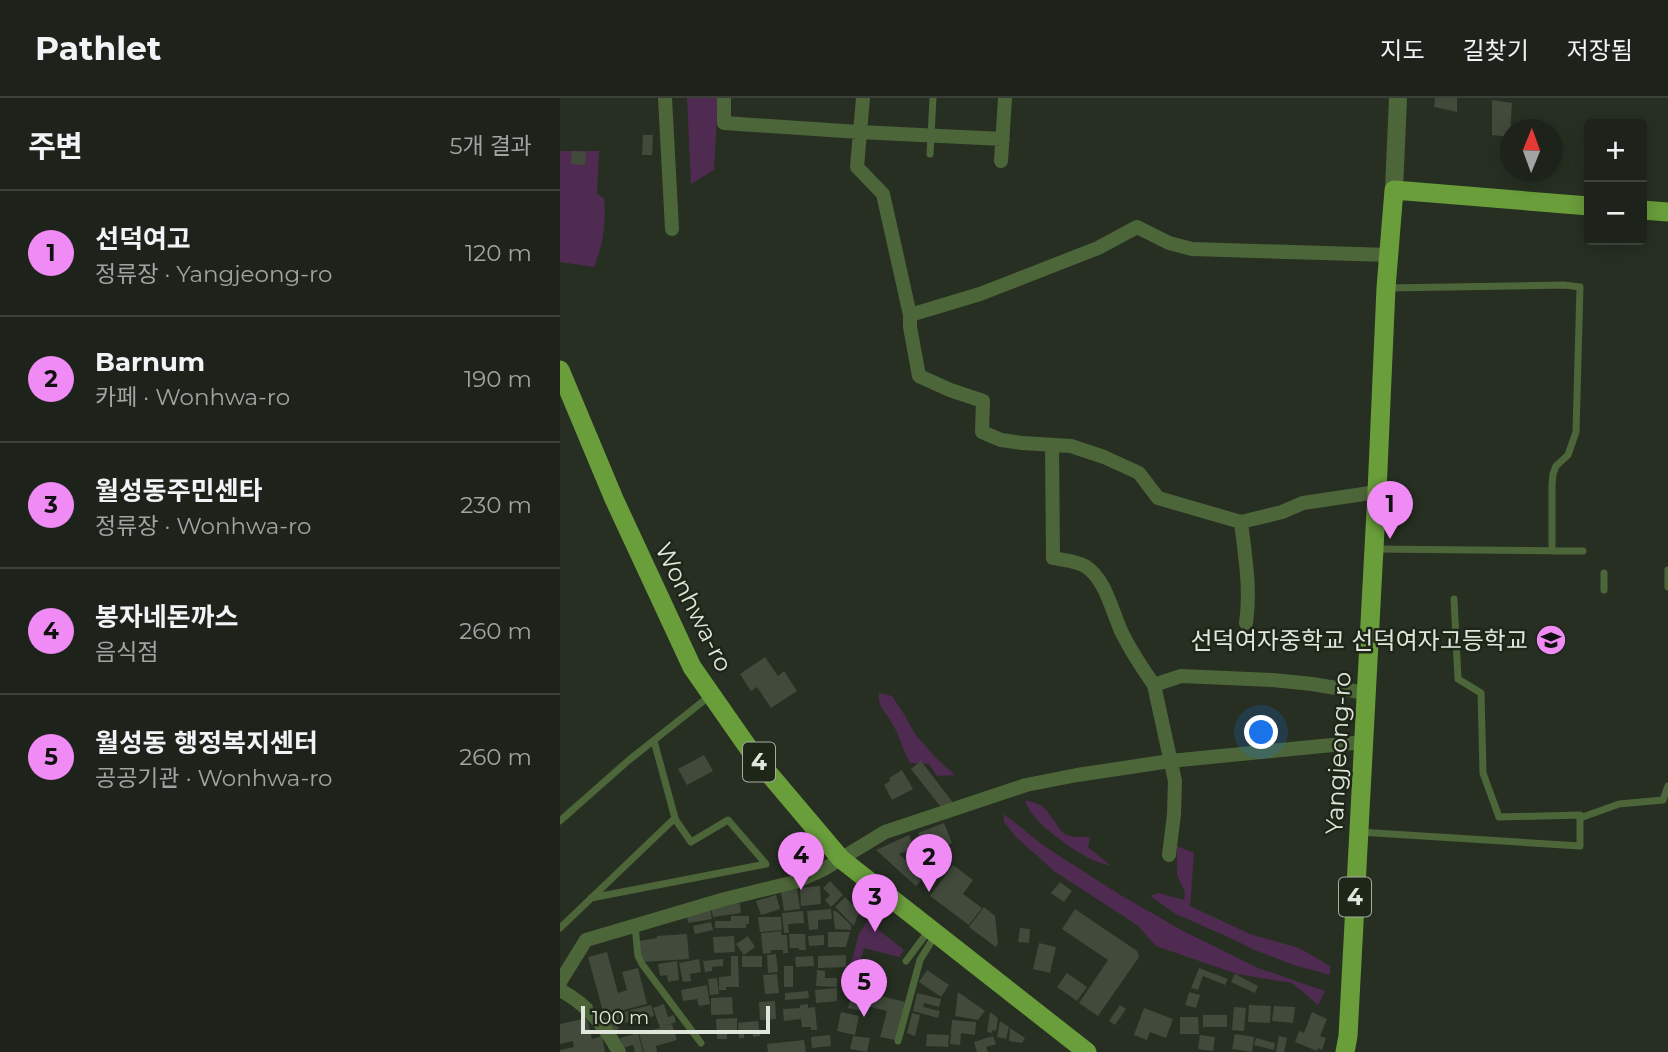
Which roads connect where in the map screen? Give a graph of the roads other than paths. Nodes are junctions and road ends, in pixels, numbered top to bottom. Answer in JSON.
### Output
{"nodes":[{"id":1,"x":665,"y":98,"type":"edge"},
{"id":2,"x":724,"y":98,"type":"edge"},
{"id":3,"x":863,"y":98,"type":"edge"},
{"id":4,"x":933,"y":98,"type":"edge"},
{"id":5,"x":1005,"y":98,"type":"edge"},
{"id":6,"x":1398,"y":98,"type":"edge"},
{"id":7,"x":859,"y":132,"type":"junction"},
{"id":8,"x":931,"y":135,"type":"junction"},
{"id":9,"x":1003,"y":139,"type":"junction"},
{"id":10,"x":930,"y":154,"type":"dead end"},
{"id":11,"x":1002,"y":161,"type":"dead end"},
{"id":12,"x":1394,"y":190,"type":"junction"},
{"id":13,"x":1584,"y":206,"type":"edge"},
{"id":14,"x":1647,"y":210,"type":"edge"},
{"id":15,"x":1668,"y":212,"type":"edge"},
{"id":16,"x":671,"y":229,"type":"dead end"},
{"id":17,"x":1389,"y":255,"type":"junction"},
{"id":18,"x":1386,"y":288,"type":"junction"},
{"id":19,"x":910,"y":315,"type":"junction"},
{"id":20,"x":560,"y":370,"type":"edge"},
{"id":21,"x":1052,"y":445,"type":"junction"},
{"id":22,"x":1377,"y":492,"type":"junction"},
{"id":23,"x":1241,"y":522,"type":"junction"},
{"id":24,"x":1374,"y":549,"type":"junction"},
{"id":25,"x":1552,"y":551,"type":"junction"},
{"id":26,"x":1583,"y":551,"type":"dead end"},
{"id":27,"x":1668,"y":570,"type":"edge"},
{"id":28,"x":1604,"y":573,"type":"dead end"},
{"id":29,"x":1668,"y":587,"type":"edge"},
{"id":30,"x":1604,"y":590,"type":"dead end"},
{"id":31,"x":1454,"y":599,"type":"dead end"},
{"id":32,"x":1246,"y":623,"type":"dead end"},
{"id":33,"x":1154,"y":685,"type":"junction"},
{"id":34,"x":1366,"y":693,"type":"junction"},
{"id":35,"x":712,"y":695,"type":"junction"},
{"id":36,"x":654,"y":741,"type":"junction"},
{"id":37,"x":1363,"y":742,"type":"junction"},
{"id":38,"x":1170,"y":761,"type":"junction"},
{"id":39,"x":1668,"y":786,"type":"edge"},
{"id":40,"x":1580,"y":818,"type":"junction"},
{"id":41,"x":675,"y":819,"type":"junction"},
{"id":42,"x":560,"y":821,"type":"edge"},
{"id":43,"x":1358,"y":832,"type":"junction"},
{"id":44,"x":1169,"y":856,"type":"dead end"},
{"id":45,"x":841,"y":859,"type":"junction"},
{"id":46,"x":591,"y":898,"type":"junction"},
{"id":47,"x":635,"y":926,"type":"junction"},
{"id":48,"x":560,"y":928,"type":"edge"},
{"id":49,"x":933,"y":931,"type":"junction"},
{"id":50,"x":906,"y":961,"type":"dead end"},
{"id":51,"x":560,"y":982,"type":"edge"},
{"id":52,"x":560,"y":990,"type":"edge"},
{"id":53,"x":898,"y":1041,"type":"dead end"},
{"id":54,"x":701,"y":1043,"type":"dead end"},
{"id":55,"x":1347,"y":1047,"type":"edge"},
{"id":56,"x":620,"y":1052,"type":"edge"},
{"id":57,"x":1087,"y":1052,"type":"edge"}],
"edges":[{"from":1,"to":16,"type":"street"},
{"from":2,"to":7,"type":"street"},
{"from":3,"to":7,"type":"street"},
{"from":4,"to":8,"type":"lane"},
{"from":5,"to":9,"type":"street"},
{"from":6,"to":12,"type":"street","name":"Yangjeong-ro"},
{"from":7,"to":8,"type":"street"},
{"from":7,"to":19,"type":"street"},
{"from":8,"to":9,"type":"street"},
{"from":8,"to":10,"type":"lane"},
{"from":9,"to":11,"type":"street"},
{"from":12,"to":13,"type":"main road"},
{"from":12,"to":17,"type":"main road","name":"Yangjeong-ro","number":"4"},
{"from":14,"to":15,"type":"main road"},
{"from":17,"to":18,"type":"main road","name":"Yangjeong-ro","number":"4"},
{"from":17,"to":19,"type":"street"},
{"from":18,"to":22,"type":"main road","name":"Yangjeong-ro","number":"4"},
{"from":18,"to":25,"type":"lane"},
{"from":19,"to":21,"type":"street"},
{"from":20,"to":35,"type":"main road","name":"Wonhwa-ro","number":"4"},
{"from":21,"to":23,"type":"street"},
{"from":21,"to":33,"type":"street"},
{"from":22,"to":23,"type":"street"},
{"from":22,"to":24,"type":"main road","name":"Yangjeong-ro","number":"4"},
{"from":23,"to":32,"type":"street"},
{"from":24,"to":25,"type":"lane"},
{"from":24,"to":34,"type":"main road","name":"Yangjeong-ro","number":"4"},
{"from":25,"to":26,"type":"lane"},
{"from":27,"to":29,"type":"lane"},
{"from":28,"to":30,"type":"lane"},
{"from":31,"to":40,"type":"lane"},
{"from":33,"to":34,"type":"street"},
{"from":33,"to":38,"type":"street"},
{"from":34,"to":37,"type":"main road","name":"Yangjeong-ro","number":"4"},
{"from":35,"to":36,"type":"lane"},
{"from":35,"to":45,"type":"main road","name":"Wonhwa-ro","number":"4"},
{"from":36,"to":41,"type":"lane"},
{"from":36,"to":42,"type":"lane"},
{"from":37,"to":38,"type":"street"},
{"from":37,"to":43,"type":"main road","name":"Yangjeong-ro","number":"4"},
{"from":38,"to":44,"type":"street"},
{"from":38,"to":45,"type":"street"},
{"from":39,"to":40,"type":"lane"},
{"from":40,"to":43,"type":"lane"},
{"from":41,"to":46,"type":"lane"},
{"from":41,"to":46,"type":"lane"},
{"from":43,"to":55,"type":"main road","name":"Yangjeong-ro","number":"4"},
{"from":45,"to":47,"type":"street"},
{"from":45,"to":49,"type":"main road","name":"Wonhwa-ro","number":"4"},
{"from":46,"to":48,"type":"lane"},
{"from":47,"to":51,"type":"street"},
{"from":47,"to":54,"type":"lane"},
{"from":49,"to":50,"type":"lane"},
{"from":49,"to":53,"type":"lane"},
{"from":49,"to":57,"type":"main road","name":"Wonhwa-ro","number":"4"},
{"from":52,"to":56,"type":"street"}]}
